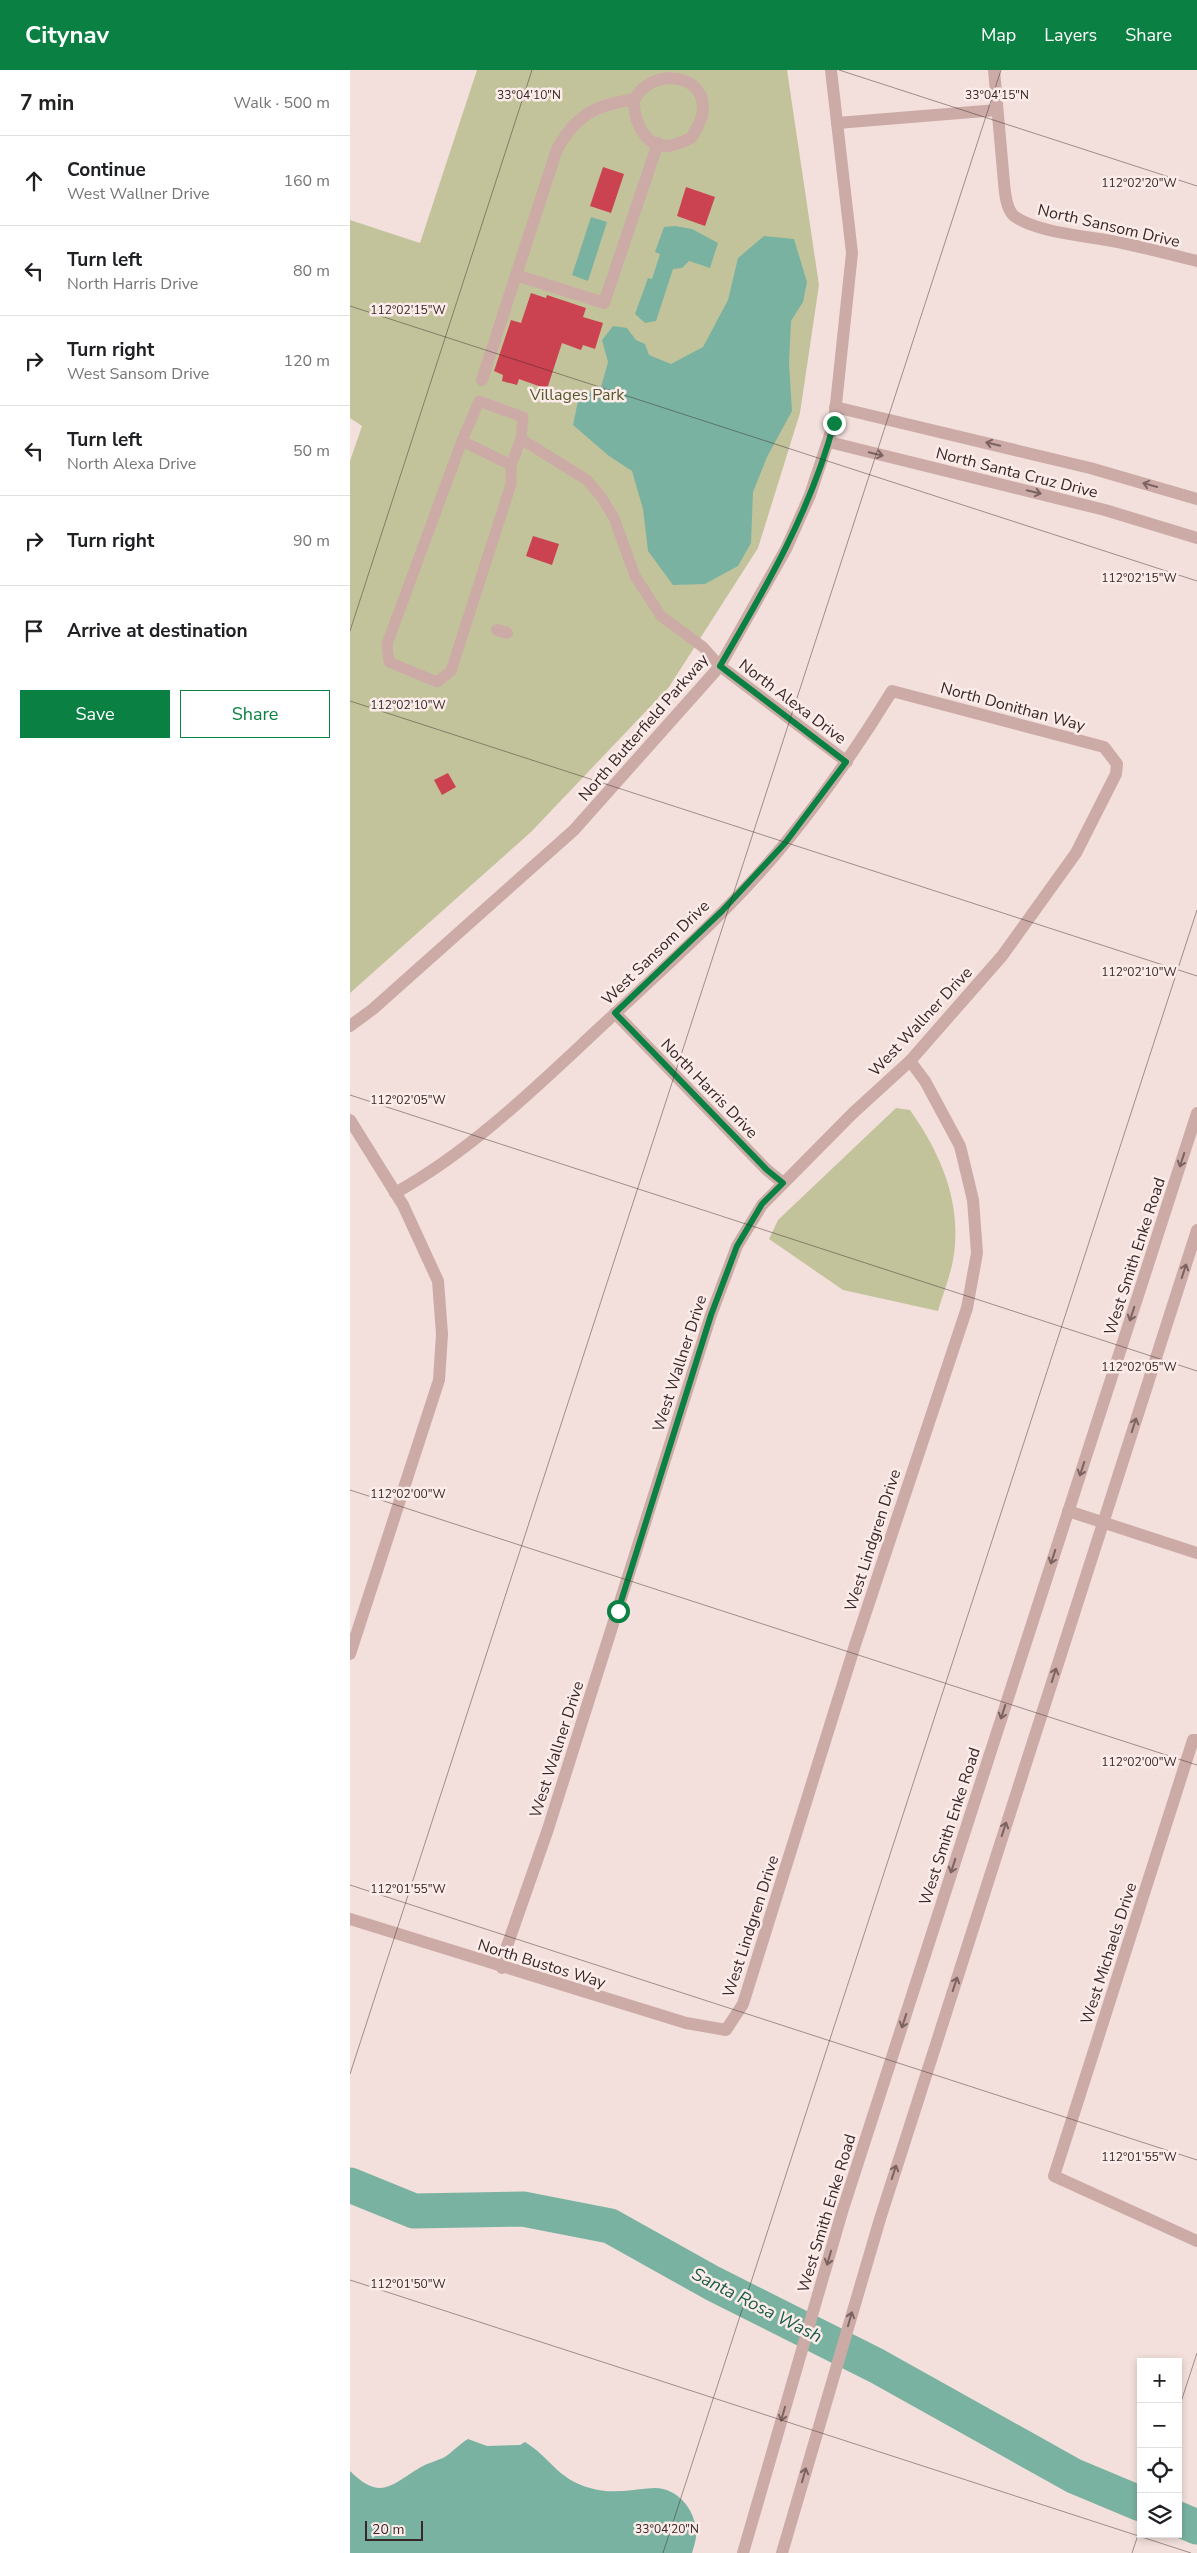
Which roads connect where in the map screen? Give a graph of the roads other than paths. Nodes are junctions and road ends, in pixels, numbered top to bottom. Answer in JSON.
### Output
{"nodes":[{"id":1,"x":831,"y":70,"type":"edge"},
{"id":2,"x":994,"y":70,"type":"edge"},
{"id":3,"x":634,"y":101,"type":"junction"},
{"id":4,"x":997,"y":110,"type":"junction"},
{"id":5,"x":837,"y":123,"type":"junction"},
{"id":6,"x":658,"y":143,"type":"junction"},
{"id":7,"x":1197,"y":261,"type":"edge"},
{"id":8,"x":516,"y":274,"type":"junction"},
{"id":9,"x":482,"y":380,"type":"dead end"},
{"id":10,"x":835,"y":407,"type":"junction"},
{"id":11,"x":521,"y":439,"type":"junction"},
{"id":12,"x":462,"y":441,"type":"junction"},
{"id":13,"x":829,"y":442,"type":"junction"},
{"id":14,"x":511,"y":465,"type":"junction"},
{"id":15,"x":1197,"y":498,"type":"edge"},
{"id":16,"x":1197,"y":538,"type":"edge"},
{"id":17,"x":720,"y":666,"type":"junction"},
{"id":18,"x":892,"y":690,"type":"joint"},
{"id":19,"x":846,"y":762,"type":"junction"},
{"id":20,"x":1117,"y":764,"type":"joint"},
{"id":21,"x":615,"y":1013,"type":"junction"},
{"id":22,"x":350,"y":1026,"type":"edge"},
{"id":23,"x":910,"y":1061,"type":"junction"},
{"id":24,"x":1197,"y":1113,"type":"edge"},
{"id":25,"x":350,"y":1120,"type":"edge"},
{"id":26,"x":783,"y":1183,"type":"junction"},
{"id":27,"x":395,"y":1193,"type":"junction"},
{"id":28,"x":1197,"y":1230,"type":"edge"},
{"id":29,"x":1068,"y":1511,"type":"junction"},
{"id":30,"x":1103,"y":1522,"type":"junction"},
{"id":31,"x":1197,"y":1553,"type":"edge"},
{"id":32,"x":350,"y":1654,"type":"edge"},
{"id":33,"x":1195,"y":1740,"type":"edge"},
{"id":34,"x":350,"y":1919,"type":"edge"},
{"id":35,"x":502,"y":1968,"type":"junction"},
{"id":36,"x":726,"y":2030,"type":"joint"},
{"id":37,"x":1197,"y":2241,"type":"edge"},
{"id":38,"x":743,"y":2553,"type":"edge"},
{"id":39,"x":782,"y":2553,"type":"edge"}],
"edges":[{"from":1,"to":5,"type":"street","name":"North Butterfield Parkway"},
{"from":2,"to":4,"type":"street","name":"North Sansom Drive"},
{"from":3,"to":6,"type":"street"},
{"from":3,"to":6,"type":"street"},
{"from":3,"to":8,"type":"street"},
{"from":4,"to":5,"type":"street"},
{"from":4,"to":7,"type":"street","name":"North Sansom Drive"},
{"from":5,"to":10,"type":"street","name":"North Butterfield Parkway"},
{"from":6,"to":8,"type":"street"},
{"from":8,"to":9,"type":"street"},
{"from":10,"to":13,"type":"street","name":"North Butterfield Parkway"},
{"from":15,"to":10,"type":"street","name":"North Santa Cruz Drive","one_way":true},
{"from":11,"to":12,"type":"lane"},
{"from":11,"to":14,"type":"lane"},
{"from":11,"to":17,"type":"lane"},
{"from":12,"to":14,"type":"lane"},
{"from":12,"to":14,"type":"lane"},
{"from":13,"to":16,"type":"street","name":"North Santa Cruz Drive","one_way":true},
{"from":13,"to":17,"type":"street","name":"North Butterfield Parkway"},
{"from":17,"to":19,"type":"street","name":"North Alexa Drive"},
{"from":17,"to":22,"type":"street","name":"North Butterfield Parkway"},
{"from":18,"to":19,"type":"street","name":"West Sansom Drive"},
{"from":18,"to":20,"type":"street","name":"North Donithan Way"},
{"from":19,"to":21,"type":"street","name":"West Sansom Drive"},
{"from":20,"to":23,"type":"street","name":"West Wallner Drive"},
{"from":21,"to":26,"type":"street","name":"North Harris Drive"},
{"from":21,"to":27,"type":"street","name":"West Sansom Drive"},
{"from":23,"to":26,"type":"street","name":"West Wallner Drive"},
{"from":23,"to":36,"type":"street","name":"West Lindgren Drive"},
{"from":24,"to":29,"type":"street","name":"West Smith Enke Road","one_way":true},
{"from":25,"to":27,"type":"street"},
{"from":26,"to":35,"type":"street","name":"West Wallner Drive"},
{"from":27,"to":32,"type":"street"},
{"from":30,"to":28,"type":"street","one_way":true},
{"from":29,"to":30,"type":"street"},
{"from":29,"to":38,"type":"street","name":"West Smith Enke Road","one_way":true},
{"from":30,"to":31,"type":"street"},
{"from":39,"to":30,"type":"street","one_way":true},
{"from":33,"to":37,"type":"street","name":"West Michaels Drive"},
{"from":34,"to":35,"type":"street","name":"North Bustos Way"},
{"from":35,"to":36,"type":"street","name":"North Bustos Way"}]}
